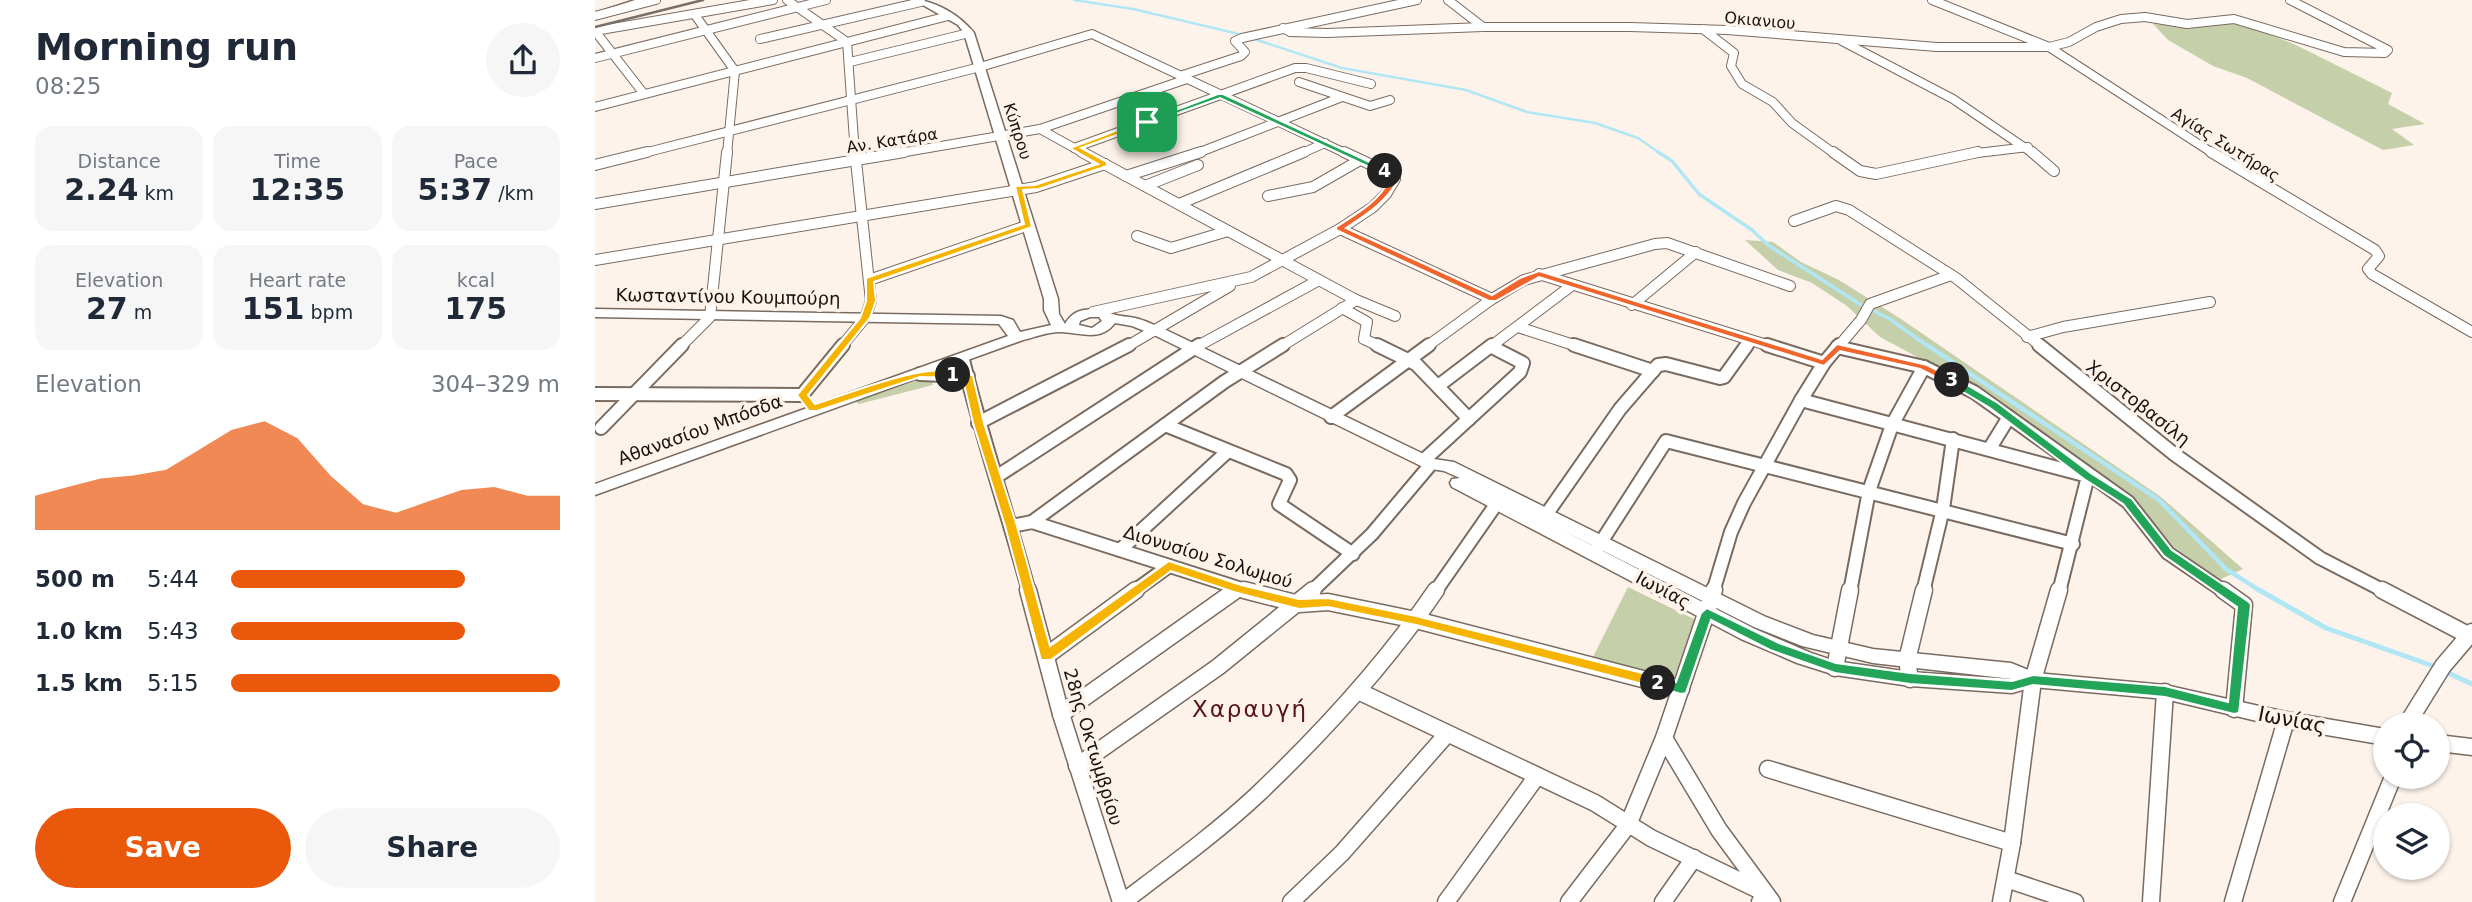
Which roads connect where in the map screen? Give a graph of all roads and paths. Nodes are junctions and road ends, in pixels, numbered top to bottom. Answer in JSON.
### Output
{"nodes":[{"id":1,"x":644,"y":0,"type":"edge"},
{"id":2,"x":656,"y":0,"type":"edge"},
{"id":3,"x":773,"y":0,"type":"edge"},
{"id":4,"x":787,"y":0,"type":"edge"},
{"id":5,"x":826,"y":0,"type":"edge"},
{"id":6,"x":1417,"y":0,"type":"edge"},
{"id":7,"x":1448,"y":0,"type":"edge"},
{"id":8,"x":1932,"y":0,"type":"edge"},
{"id":9,"x":2290,"y":0,"type":"edge"},
{"id":10,"x":919,"y":1,"type":"edge"},
{"id":11,"x":797,"y":8,"type":"junction"},
{"id":12,"x":695,"y":15,"type":"junction"},
{"id":13,"x":595,"y":16,"type":"edge"},
{"id":14,"x":948,"y":16,"type":"junction"},
{"id":15,"x":823,"y":24,"type":"junction"},
{"id":16,"x":1483,"y":27,"type":"junction"},
{"id":17,"x":1283,"y":28,"type":"junction"},
{"id":18,"x":1703,"y":29,"type":"junction"},
{"id":19,"x":595,"y":31,"type":"edge"},
{"id":20,"x":704,"y":31,"type":"junction"},
{"id":21,"x":969,"y":33,"type":"junction"},
{"id":22,"x":760,"y":39,"type":"dead end"},
{"id":23,"x":1842,"y":41,"type":"junction"},
{"id":24,"x":847,"y":42,"type":"junction"},
{"id":25,"x":2049,"y":47,"type":"junction"},
{"id":26,"x":611,"y":54,"type":"junction"},
{"id":27,"x":595,"y":58,"type":"edge"},
{"id":28,"x":850,"y":62,"type":"junction"},
{"id":29,"x":980,"y":67,"type":"junction"},
{"id":30,"x":735,"y":71,"type":"junction"},
{"id":31,"x":1183,"y":78,"type":"junction"},
{"id":32,"x":1299,"y":82,"type":"dead end"},
{"id":33,"x":1371,"y":84,"type":"dead end"},
{"id":34,"x":644,"y":94,"type":"junction"},
{"id":35,"x":1221,"y":96,"type":"junction"},
{"id":36,"x":1342,"y":97,"type":"junction"},
{"id":37,"x":853,"y":99,"type":"junction"},
{"id":38,"x":1390,"y":100,"type":"dead end"},
{"id":39,"x":595,"y":107,"type":"edge"},
{"id":40,"x":1279,"y":123,"type":"junction"},
{"id":41,"x":1040,"y":129,"type":"junction"},
{"id":42,"x":730,"y":130,"type":"junction"},
{"id":43,"x":1000,"y":137,"type":"junction"},
{"id":44,"x":1325,"y":143,"type":"junction"},
{"id":45,"x":2028,"y":147,"type":"junction"},
{"id":46,"x":1074,"y":148,"type":"junction"},
{"id":47,"x":1184,"y":156,"type":"junction"},
{"id":48,"x":856,"y":160,"type":"junction"},
{"id":49,"x":1360,"y":160,"type":"junction"},
{"id":50,"x":597,"y":163,"type":"edge"},
{"id":51,"x":1105,"y":164,"type":"junction"},
{"id":52,"x":1198,"y":164,"type":"junction"},
{"id":53,"x":1207,"y":170,"type":"dead end"},
{"id":54,"x":2054,"y":171,"type":"dead end"},
{"id":55,"x":1126,"y":176,"type":"junction"},
{"id":56,"x":723,"y":183,"type":"junction"},
{"id":57,"x":1145,"y":186,"type":"junction"},
{"id":58,"x":1018,"y":188,"type":"junction"},
{"id":59,"x":1268,"y":197,"type":"dead end"},
{"id":60,"x":595,"y":204,"type":"edge"},
{"id":61,"x":1179,"y":204,"type":"junction"},
{"id":62,"x":860,"y":215,"type":"junction"},
{"id":63,"x":1794,"y":221,"type":"dead end"},
{"id":64,"x":1029,"y":225,"type":"junction"},
{"id":65,"x":1340,"y":229,"type":"junction"},
{"id":66,"x":1229,"y":231,"type":"junction"},
{"id":67,"x":1137,"y":236,"type":"dead end"},
{"id":68,"x":716,"y":239,"type":"junction"},
{"id":69,"x":1696,"y":252,"type":"junction"},
{"id":70,"x":595,"y":260,"type":"edge"},
{"id":71,"x":1283,"y":261,"type":"junction"},
{"id":72,"x":1539,"y":274,"type":"junction"},
{"id":73,"x":1951,"y":275,"type":"junction"},
{"id":74,"x":869,"y":280,"type":"junction"},
{"id":75,"x":1319,"y":280,"type":"junction"},
{"id":76,"x":1235,"y":282,"type":"junction"},
{"id":77,"x":1571,"y":286,"type":"junction"},
{"id":78,"x":1790,"y":286,"type":"dead end"},
{"id":79,"x":1355,"y":299,"type":"junction"},
{"id":80,"x":1492,"y":299,"type":"junction"},
{"id":81,"x":2210,"y":302,"type":"dead end"},
{"id":82,"x":1145,"y":303,"type":"junction"},
{"id":83,"x":1632,"y":305,"type":"junction"},
{"id":84,"x":1342,"y":308,"type":"junction"},
{"id":85,"x":595,"y":313,"type":"edge"},
{"id":86,"x":1089,"y":313,"type":"junction"},
{"id":87,"x":1395,"y":316,"type":"dead end"},
{"id":88,"x":710,"y":317,"type":"junction"},
{"id":89,"x":865,"y":318,"type":"junction"},
{"id":90,"x":1110,"y":318,"type":"junction"},
{"id":91,"x":1061,"y":321,"type":"junction"},
{"id":92,"x":1518,"y":327,"type":"junction"},
{"id":93,"x":1153,"y":329,"type":"junction"},
{"id":94,"x":1086,"y":331,"type":"junction"},
{"id":95,"x":2472,"y":332,"type":"edge"},
{"id":96,"x":2027,"y":337,"type":"junction"},
{"id":97,"x":1017,"y":339,"type":"junction"},
{"id":98,"x":1750,"y":341,"type":"junction"},
{"id":99,"x":1492,"y":347,"type":"junction"},
{"id":100,"x":1837,"y":347,"type":"junction"},
{"id":101,"x":1194,"y":348,"type":"junction"},
{"id":102,"x":964,"y":359,"type":"junction"},
{"id":103,"x":1408,"y":361,"type":"junction"},
{"id":104,"x":1824,"y":363,"type":"junction"},
{"id":105,"x":1924,"y":367,"type":"junction"},
{"id":106,"x":1653,"y":371,"type":"junction"},
{"id":107,"x":1239,"y":372,"type":"junction"},
{"id":108,"x":920,"y":374,"type":"junction"},
{"id":109,"x":968,"y":376,"type":"junction"},
{"id":110,"x":1438,"y":386,"type":"junction"},
{"id":111,"x":595,"y":394,"type":"edge"},
{"id":112,"x":635,"y":394,"type":"junction"},
{"id":113,"x":802,"y":395,"type":"junction"},
{"id":114,"x":1801,"y":400,"type":"junction"},
{"id":115,"x":813,"y":408,"type":"junction"},
{"id":116,"x":1331,"y":417,"type":"junction"},
{"id":117,"x":2009,"y":417,"type":"junction"},
{"id":118,"x":1469,"y":419,"type":"junction"},
{"id":119,"x":978,"y":423,"type":"junction"},
{"id":120,"x":1165,"y":425,"type":"junction"},
{"id":121,"x":1892,"y":425,"type":"junction"},
{"id":122,"x":601,"y":428,"type":"dead end"},
{"id":123,"x":1954,"y":439,"type":"junction"},
{"id":124,"x":1990,"y":448,"type":"junction"},
{"id":125,"x":1227,"y":452,"type":"junction"},
{"id":126,"x":1428,"y":462,"type":"junction"},
{"id":127,"x":1765,"y":467,"type":"junction"},
{"id":128,"x":2088,"y":476,"type":"junction"},
{"id":129,"x":996,"y":477,"type":"junction"},
{"id":130,"x":595,"y":490,"type":"edge"},
{"id":131,"x":1869,"y":491,"type":"junction"},
{"id":132,"x":1497,"y":503,"type":"junction"},
{"id":133,"x":1943,"y":509,"type":"junction"},
{"id":134,"x":1546,"y":515,"type":"junction"},
{"id":135,"x":1033,"y":522,"type":"junction"},
{"id":136,"x":1011,"y":526,"type":"junction"},
{"id":137,"x":2073,"y":544,"type":"junction"},
{"id":138,"x":1598,"y":548,"type":"junction"},
{"id":139,"x":1120,"y":550,"type":"junction"},
{"id":140,"x":1353,"y":554,"type":"junction"},
{"id":141,"x":1169,"y":566,"type":"junction"},
{"id":142,"x":1238,"y":589,"type":"junction"},
{"id":143,"x":1299,"y":604,"type":"junction"},
{"id":144,"x":1709,"y":605,"type":"junction"},
{"id":145,"x":1416,"y":620,"type":"junction"},
{"id":146,"x":2470,"y":634,"type":"edge"},
{"id":147,"x":1046,"y":656,"type":"junction"},
{"id":148,"x":1836,"y":659,"type":"junction"},
{"id":149,"x":1909,"y":669,"type":"junction"},
{"id":150,"x":2033,"y":680,"type":"junction"},
{"id":151,"x":1681,"y":689,"type":"junction"},
{"id":152,"x":1358,"y":691,"type":"junction"},
{"id":153,"x":2165,"y":692,"type":"junction"},
{"id":154,"x":2234,"y":709,"type":"junction"},
{"id":155,"x":2414,"y":712,"type":"edge"},
{"id":156,"x":1061,"y":714,"type":"junction"},
{"id":157,"x":2286,"y":720,"type":"junction"},
{"id":158,"x":1447,"y":734,"type":"junction"},
{"id":159,"x":2373,"y":735,"type":"edge"},
{"id":160,"x":1664,"y":738,"type":"junction"},
{"id":161,"x":2450,"y":744,"type":"edge"},
{"id":162,"x":2472,"y":747,"type":"edge"},
{"id":163,"x":1077,"y":766,"type":"junction"},
{"id":164,"x":1768,"y":769,"type":"dead end"},
{"id":165,"x":1537,"y":776,"type":"junction"},
{"id":166,"x":2388,"y":789,"type":"edge"},
{"id":167,"x":1628,"y":825,"type":"junction"},
{"id":168,"x":2012,"y":843,"type":"junction"},
{"id":169,"x":1693,"y":858,"type":"junction"},
{"id":170,"x":2006,"y":879,"type":"junction"},
{"id":171,"x":1766,"y":899,"type":"edge"},
{"id":172,"x":2153,"y":901,"type":"edge"},
{"id":173,"x":1122,"y":902,"type":"edge"},
{"id":174,"x":1291,"y":902,"type":"edge"},
{"id":175,"x":1446,"y":902,"type":"edge"},
{"id":176,"x":1569,"y":902,"type":"edge"},
{"id":177,"x":1663,"y":902,"type":"edge"},
{"id":178,"x":2001,"y":902,"type":"edge"},
{"id":179,"x":2075,"y":902,"type":"edge"},
{"id":180,"x":2233,"y":902,"type":"edge"},
{"id":181,"x":2342,"y":902,"type":"edge"}],
"edges":[{"from":1,"to":13,"type":"main road"},
{"from":2,"to":13,"type":"street"},
{"from":3,"to":12,"type":"street"},
{"from":4,"to":11,"type":"street"},
{"from":5,"to":11,"type":"street"},
{"from":6,"to":17,"type":"street"},
{"from":7,"to":16,"type":"street"},
{"from":8,"to":25,"type":"street","name":"Αγίας Σωτήρας"},
{"from":9,"to":25,"type":"street","name":"Οκιανιου"},
{"from":10,"to":14,"type":"main road"},
{"from":10,"to":15,"type":"street"},
{"from":11,"to":15,"type":"street"},
{"from":11,"to":20,"type":"street"},
{"from":12,"to":19,"type":"street"},
{"from":12,"to":20,"type":"street"},
{"from":14,"to":21,"type":"main road"},
{"from":14,"to":24,"type":"street"},
{"from":15,"to":22,"type":"street"},
{"from":15,"to":24,"type":"street"},
{"from":16,"to":17,"type":"street","name":"Οκιανιου"},
{"from":16,"to":18,"type":"street","name":"Οκιανιου"},
{"from":17,"to":31,"type":"street","name":"Αν. Κατάρα"},
{"from":18,"to":23,"type":"street","name":"Οκιανιου"},
{"from":18,"to":45,"type":"street"},
{"from":19,"to":26,"type":"street"},
{"from":20,"to":26,"type":"street"},
{"from":20,"to":30,"type":"street"},
{"from":21,"to":28,"type":"street"},
{"from":21,"to":29,"type":"main road","name":"Κύπρου"},
{"from":23,"to":25,"type":"street","name":"Οκιανιου"},
{"from":23,"to":45,"type":"street"},
{"from":24,"to":28,"type":"street"},
{"from":24,"to":30,"type":"street"},
{"from":25,"to":95,"type":"street","name":"Αγίας Σωτήρας"},
{"from":26,"to":27,"type":"street"},
{"from":26,"to":34,"type":"street"},
{"from":28,"to":37,"type":"street"},
{"from":29,"to":31,"type":"street"},
{"from":29,"to":37,"type":"street"},
{"from":29,"to":43,"type":"main road","name":"Κύπρου"},
{"from":30,"to":34,"type":"street"},
{"from":30,"to":42,"type":"street"},
{"from":31,"to":35,"type":"street"},
{"from":31,"to":41,"type":"street","name":"Αν. Κατάρα"},
{"from":32,"to":36,"type":"street"},
{"from":33,"to":35,"type":"street"},
{"from":34,"to":39,"type":"street"},
{"from":35,"to":40,"type":"street"},
{"from":35,"to":46,"type":"street"},
{"from":36,"to":38,"type":"street"},
{"from":36,"to":40,"type":"street"},
{"from":37,"to":42,"type":"street"},
{"from":37,"to":48,"type":"street"},
{"from":40,"to":44,"type":"street"},
{"from":40,"to":47,"type":"street"},
{"from":41,"to":43,"type":"street","name":"Αν. Κατάρα"},
{"from":41,"to":46,"type":"street"},
{"from":42,"to":50,"type":"street"},
{"from":42,"to":56,"type":"street"},
{"from":43,"to":48,"type":"street","name":"Αν. Κατάρα"},
{"from":43,"to":58,"type":"main road","name":"Κύπρου"},
{"from":44,"to":49,"type":"street"},
{"from":44,"to":61,"type":"street"},
{"from":45,"to":54,"type":"street"},
{"from":46,"to":51,"type":"street"},
{"from":47,"to":52,"type":"street"},
{"from":47,"to":55,"type":"street"},
{"from":48,"to":56,"type":"street","name":"Αν. Κατάρα"},
{"from":48,"to":62,"type":"street"},
{"from":49,"to":59,"type":"street"},
{"from":49,"to":65,"type":"street"},
{"from":51,"to":55,"type":"street"},
{"from":51,"to":58,"type":"street"},
{"from":52,"to":53,"type":"street"},
{"from":52,"to":57,"type":"street"},
{"from":55,"to":57,"type":"street"},
{"from":56,"to":60,"type":"street","name":"Αν. Κατάρα"},
{"from":56,"to":68,"type":"street"},
{"from":57,"to":61,"type":"street"},
{"from":58,"to":62,"type":"street"},
{"from":58,"to":64,"type":"main road","name":"Κύπρου"},
{"from":61,"to":66,"type":"street"},
{"from":62,"to":68,"type":"street"},
{"from":62,"to":74,"type":"street"},
{"from":63,"to":73,"type":"street","name":"Χριστοβασίλη"},
{"from":64,"to":74,"type":"street"},
{"from":64,"to":91,"type":"main road","name":"Κύπρου"},
{"from":65,"to":71,"type":"street"},
{"from":65,"to":80,"type":"street"},
{"from":66,"to":67,"type":"street"},
{"from":66,"to":71,"type":"street"},
{"from":68,"to":70,"type":"street"},
{"from":68,"to":88,"type":"street"},
{"from":69,"to":72,"type":"street"},
{"from":69,"to":78,"type":"street"},
{"from":69,"to":83,"type":"street"},
{"from":71,"to":75,"type":"street"},
{"from":71,"to":76,"type":"street"},
{"from":72,"to":77,"type":"street"},
{"from":72,"to":80,"type":"street"},
{"from":73,"to":96,"type":"street","name":"Χριστοβασίλη"},
{"from":73,"to":100,"type":"street"},
{"from":74,"to":89,"type":"street"},
{"from":75,"to":79,"type":"street"},
{"from":75,"to":101,"type":"street"},
{"from":76,"to":82,"type":"street"},
{"from":76,"to":93,"type":"street"},
{"from":77,"to":83,"type":"street"},
{"from":77,"to":92,"type":"street"},
{"from":79,"to":84,"type":"street"},
{"from":79,"to":87,"type":"street"},
{"from":80,"to":103,"type":"street"},
{"from":81,"to":96,"type":"street"},
{"from":82,"to":86,"type":"street"},
{"from":82,"to":90,"type":"street"},
{"from":83,"to":98,"type":"street"},
{"from":84,"to":103,"type":"street"},
{"from":84,"to":107,"type":"street"},
{"from":85,"to":88,"type":"main road","name":"Κωσταντίνου Κουμπούρη"},
{"from":86,"to":90,"type":"main road","name":"Ιωνίας"},
{"from":86,"to":91,"type":"main road"},
{"from":86,"to":94,"type":"main road"},
{"from":88,"to":89,"type":"main road","name":"Κωσταντίνου Κουμπούρη"},
{"from":88,"to":112,"type":"street"},
{"from":89,"to":97,"type":"main road","name":"Κωσταντίνου Κουμπούρη"},
{"from":89,"to":113,"type":"street"},
{"from":90,"to":93,"type":"main road","name":"Ιωνίας"},
{"from":90,"to":94,"type":"main road"},
{"from":91,"to":94,"type":"main road"},
{"from":91,"to":97,"type":"main road","name":"Αθανασίου Μπόσδα"},
{"from":92,"to":99,"type":"street"},
{"from":92,"to":106,"type":"street"},
{"from":93,"to":94,"type":"main road","name":"Ιωνίας"},
{"from":93,"to":101,"type":"main road","name":"Ιωνίας"},
{"from":93,"to":119,"type":"street"},
{"from":96,"to":146,"type":"street","name":"Χριστοβασίλη"},
{"from":97,"to":102,"type":"main road","name":"Αθανασίου Μπόσδα"},
{"from":98,"to":104,"type":"street"},
{"from":98,"to":106,"type":"street"},
{"from":99,"to":110,"type":"street"},
{"from":99,"to":118,"type":"street"},
{"from":100,"to":104,"type":"street"},
{"from":100,"to":105,"type":"street"},
{"from":101,"to":107,"type":"main road","name":"Ιωνίας"},
{"from":101,"to":129,"type":"street"},
{"from":102,"to":108,"type":"main road","name":"Αθανασίου Μπόσδα"},
{"from":102,"to":109,"type":"street","name":"28ης Οκτωμβρίου"},
{"from":103,"to":110,"type":"street"},
{"from":103,"to":116,"type":"street"},
{"from":104,"to":114,"type":"street"},
{"from":105,"to":117,"type":"street"},
{"from":105,"to":121,"type":"street"},
{"from":106,"to":134,"type":"street"},
{"from":107,"to":116,"type":"main road","name":"Ιωνίας"},
{"from":107,"to":120,"type":"street"},
{"from":108,"to":109,"type":"street"},
{"from":108,"to":115,"type":"main road","name":"Αθανασίου Μπόσδα"},
{"from":109,"to":119,"type":"street","name":"28ης Οκτωμβρίου"},
{"from":110,"to":118,"type":"street"},
{"from":111,"to":112,"type":"street"},
{"from":112,"to":113,"type":"street"},
{"from":112,"to":122,"type":"street"},
{"from":113,"to":115,"type":"street"},
{"from":114,"to":121,"type":"street"},
{"from":114,"to":127,"type":"street"},
{"from":115,"to":130,"type":"main road","name":"Αθανασίου Μπόσδα"},
{"from":116,"to":126,"type":"main road","name":"Ιωνίας"},
{"from":117,"to":124,"type":"street"},
{"from":117,"to":128,"type":"street"},
{"from":118,"to":126,"type":"street"},
{"from":119,"to":129,"type":"street","name":"28ης Οκτωμβρίου"},
{"from":120,"to":125,"type":"street"},
{"from":120,"to":135,"type":"street"},
{"from":121,"to":123,"type":"street"},
{"from":121,"to":131,"type":"street"},
{"from":123,"to":124,"type":"street"},
{"from":123,"to":133,"type":"street"},
{"from":124,"to":128,"type":"street"},
{"from":125,"to":139,"type":"street"},
{"from":125,"to":140,"type":"street"},
{"from":126,"to":132,"type":"main road","name":"Ιωνίας"},
{"from":126,"to":134,"type":"main road","name":"Ιωνίας"},
{"from":126,"to":140,"type":"street"},
{"from":127,"to":131,"type":"street"},
{"from":127,"to":138,"type":"street"},
{"from":127,"to":144,"type":"street"},
{"from":128,"to":137,"type":"street"},
{"from":128,"to":154,"type":"street"},
{"from":129,"to":136,"type":"street","name":"28ης Οκτωμβρίου"},
{"from":131,"to":133,"type":"street"},
{"from":131,"to":148,"type":"street"},
{"from":132,"to":138,"type":"main road","name":"Ιωνίας"},
{"from":132,"to":145,"type":"street"},
{"from":133,"to":137,"type":"street"},
{"from":133,"to":149,"type":"street"},
{"from":134,"to":138,"type":"main road","name":"Ιωνίας"},
{"from":135,"to":136,"type":"street","name":"Διονυσίου Σολωμού"},
{"from":135,"to":139,"type":"street","name":"Διονυσίου Σολωμού"},
{"from":136,"to":147,"type":"street","name":"28ης Οκτωμβρίου"},
{"from":137,"to":150,"type":"street"},
{"from":138,"to":144,"type":"main road","name":"Ιωνίας"},
{"from":139,"to":141,"type":"street","name":"Διονυσίου Σολωμού"},
{"from":140,"to":143,"type":"street"},
{"from":141,"to":142,"type":"street","name":"Διονυσίου Σολωμού"},
{"from":141,"to":147,"type":"street"},
{"from":142,"to":143,"type":"street","name":"Διονυσίου Σολωμού"},
{"from":142,"to":156,"type":"street"},
{"from":143,"to":145,"type":"street","name":"Διονυσίου Σολωμού"},
{"from":143,"to":163,"type":"street"},
{"from":144,"to":148,"type":"main road","name":"Ιωνίας"},
{"from":144,"to":151,"type":"street"},
{"from":145,"to":151,"type":"street","name":"Διονυσίου Σολωμού"},
{"from":145,"to":152,"type":"street"},
{"from":146,"to":155,"type":"street"},
{"from":147,"to":156,"type":"street","name":"28ης Οκτωμβρίου"},
{"from":148,"to":149,"type":"main road","name":"Ιωνίας"},
{"from":149,"to":150,"type":"main road","name":"Ιωνίας"},
{"from":150,"to":153,"type":"main road","name":"Ιωνίας"},
{"from":150,"to":168,"type":"street"},
{"from":151,"to":160,"type":"street"},
{"from":152,"to":158,"type":"street"},
{"from":152,"to":173,"type":"street"},
{"from":153,"to":154,"type":"main road","name":"Ιωνίας"},
{"from":153,"to":172,"type":"street"},
{"from":154,"to":157,"type":"main road","name":"Ιωνίας"},
{"from":156,"to":163,"type":"street","name":"28ης Οκτωμβρίου"},
{"from":157,"to":159,"type":"main road","name":"Ιωνίας"},
{"from":157,"to":180,"type":"street"},
{"from":158,"to":165,"type":"street"},
{"from":158,"to":174,"type":"street"},
{"from":160,"to":167,"type":"street"},
{"from":160,"to":171,"type":"street"},
{"from":161,"to":162,"type":"main road"},
{"from":163,"to":173,"type":"street","name":"28ης Οκτωμβρίου"},
{"from":164,"to":168,"type":"street"},
{"from":165,"to":167,"type":"street"},
{"from":165,"to":175,"type":"street"},
{"from":166,"to":181,"type":"street"},
{"from":167,"to":169,"type":"street"},
{"from":167,"to":176,"type":"street"},
{"from":168,"to":170,"type":"street"},
{"from":169,"to":171,"type":"street"},
{"from":169,"to":177,"type":"street"},
{"from":170,"to":178,"type":"street"},
{"from":170,"to":179,"type":"street"}]}
